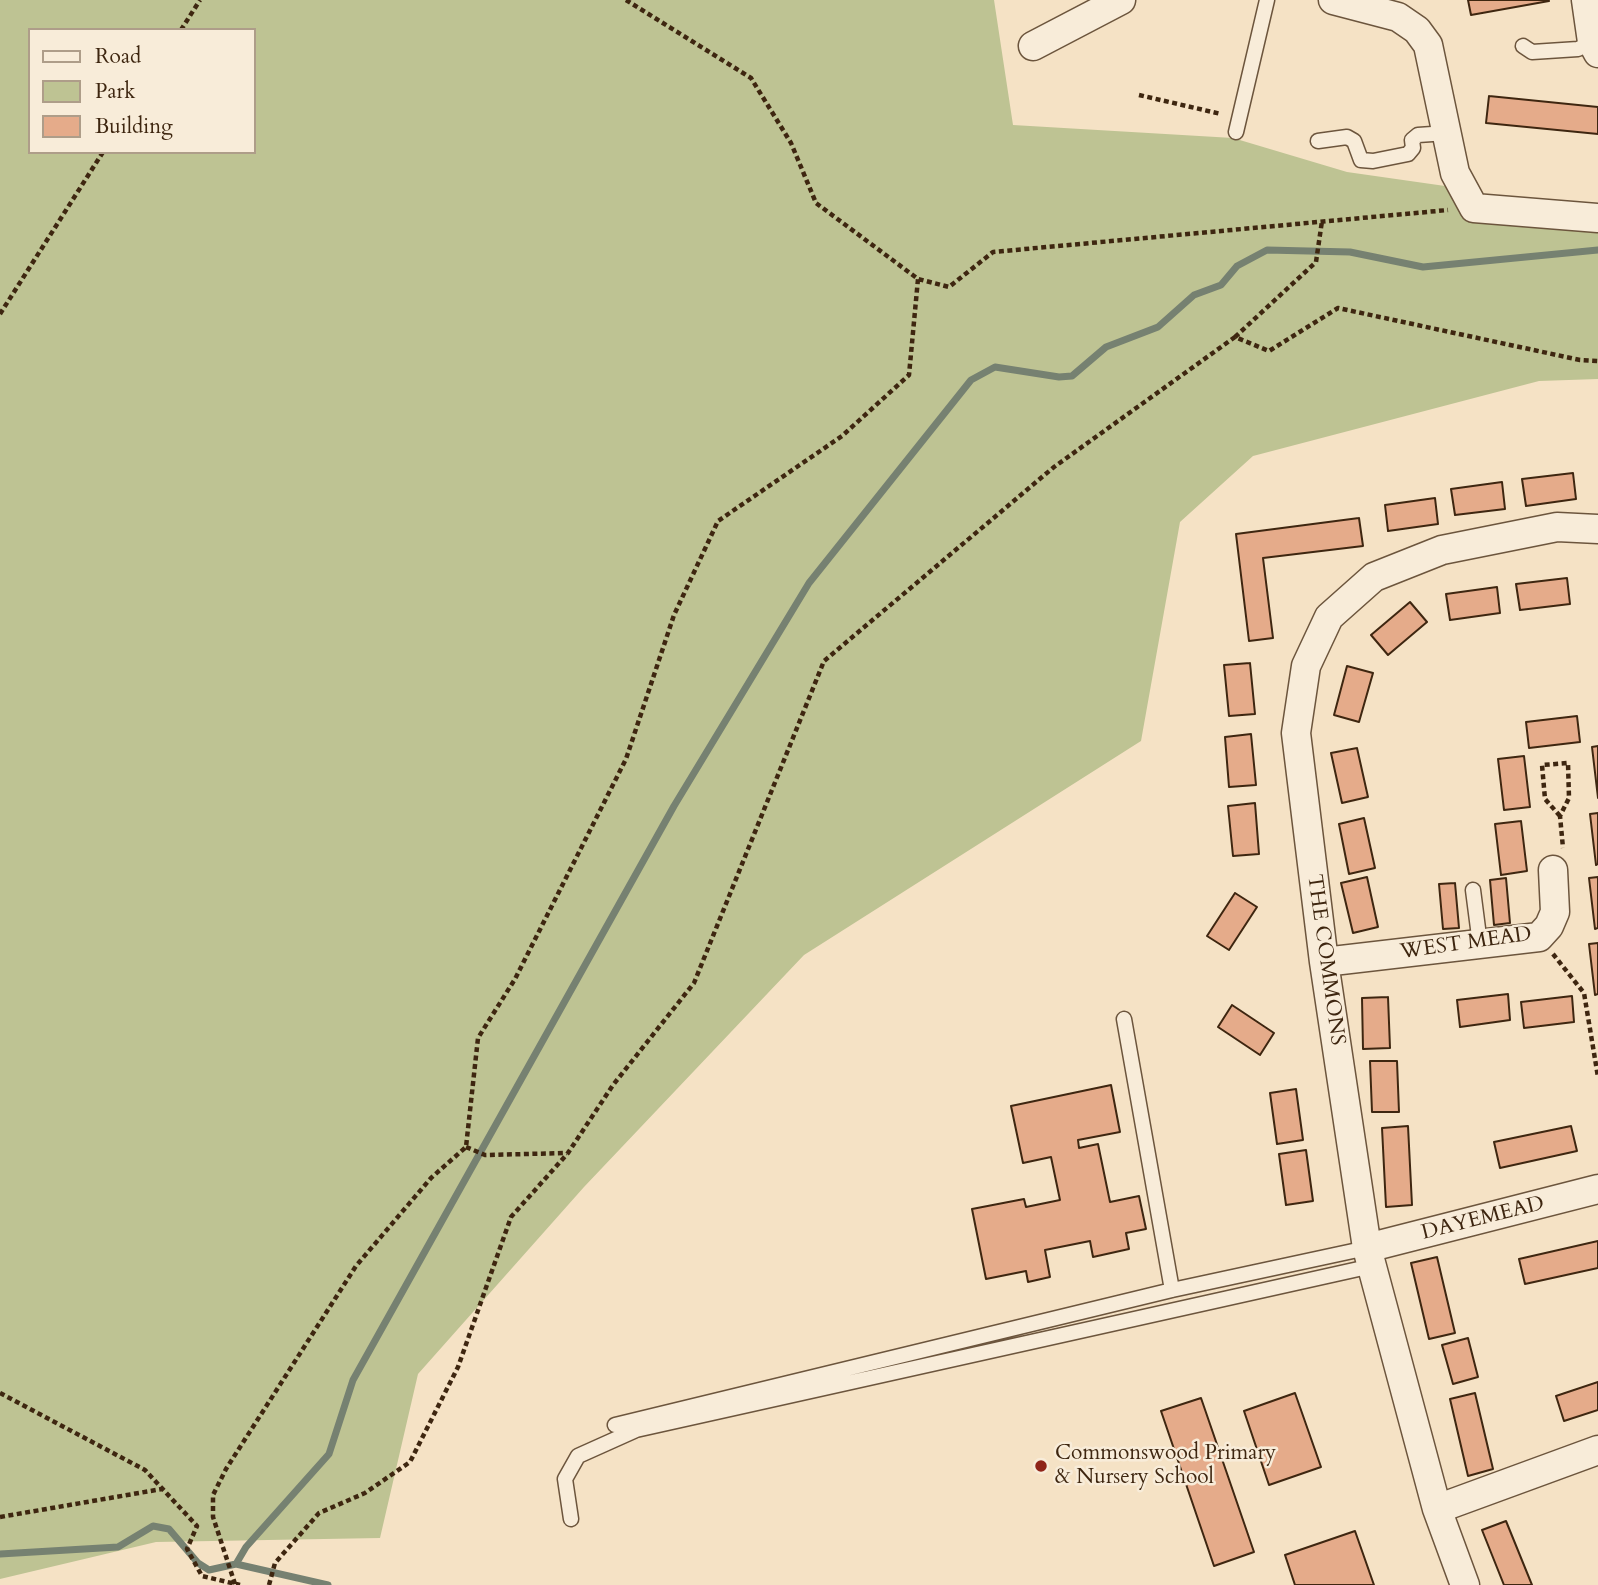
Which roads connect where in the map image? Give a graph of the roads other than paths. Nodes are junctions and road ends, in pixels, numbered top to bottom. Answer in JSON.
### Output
{"nodes":[{"id":1,"x":1121,"y":0,"type":"edge"},
{"id":2,"x":1267,"y":0,"type":"edge"},
{"id":3,"x":1333,"y":0,"type":"edge"},
{"id":4,"x":1586,"y":0,"type":"edge"},
{"id":5,"x":1033,"y":46,"type":"dead end"},
{"id":6,"x":1523,"y":46,"type":"dead end"},
{"id":7,"x":1595,"y":48,"type":"edge"},
{"id":8,"x":1238,"y":125,"type":"road end"},
{"id":9,"x":1447,"y":133,"type":"junction"},
{"id":10,"x":1318,"y":141,"type":"dead end"},
{"id":11,"x":1598,"y":218,"type":"edge"},
{"id":12,"x":1598,"y":529,"type":"edge"},
{"id":13,"x":1553,"y":870,"type":"road end"},
{"id":14,"x":1473,"y":890,"type":"dead end"},
{"id":15,"x":1480,"y":944,"type":"junction"},
{"id":16,"x":1324,"y":962,"type":"junction"},
{"id":17,"x":1124,"y":1019,"type":"dead end"},
{"id":18,"x":1598,"y":1189,"type":"edge"},
{"id":19,"x":1370,"y":1257,"type":"junction"},
{"id":20,"x":1171,"y":1290,"type":"junction"},
{"id":21,"x":615,"y":1425,"type":"dead end"},
{"id":22,"x":1598,"y":1450,"type":"edge"},
{"id":23,"x":1437,"y":1509,"type":"junction"},
{"id":24,"x":571,"y":1518,"type":"dead end"},
{"id":25,"x":1465,"y":1585,"type":"edge"}],
"edges":[{"from":1,"to":5,"type":"street"},
{"from":2,"to":8,"type":"lane"},
{"from":3,"to":9,"type":"street"},
{"from":4,"to":7,"type":"street"},
{"from":6,"to":7,"type":"lane"},
{"from":9,"to":10,"type":"lane"},
{"from":9,"to":11,"type":"street"},
{"from":12,"to":16,"type":"street","name":"THE COMMONS"},
{"from":13,"to":15,"type":"street","name":"WEST MEAD"},
{"from":14,"to":15,"type":"lane"},
{"from":15,"to":16,"type":"street","name":"WEST MEAD"},
{"from":16,"to":19,"type":"street","name":"THE COMMONS"},
{"from":17,"to":20,"type":"lane"},
{"from":18,"to":19,"type":"street","name":"DAYEMEAD"},
{"from":19,"to":20,"type":"lane"},
{"from":19,"to":23,"type":"street","name":"THE COMMONS"},
{"from":19,"to":24,"type":"lane"},
{"from":20,"to":21,"type":"lane"},
{"from":22,"to":23,"type":"street"},
{"from":23,"to":25,"type":"street","name":"THE COMMONS"}]}
